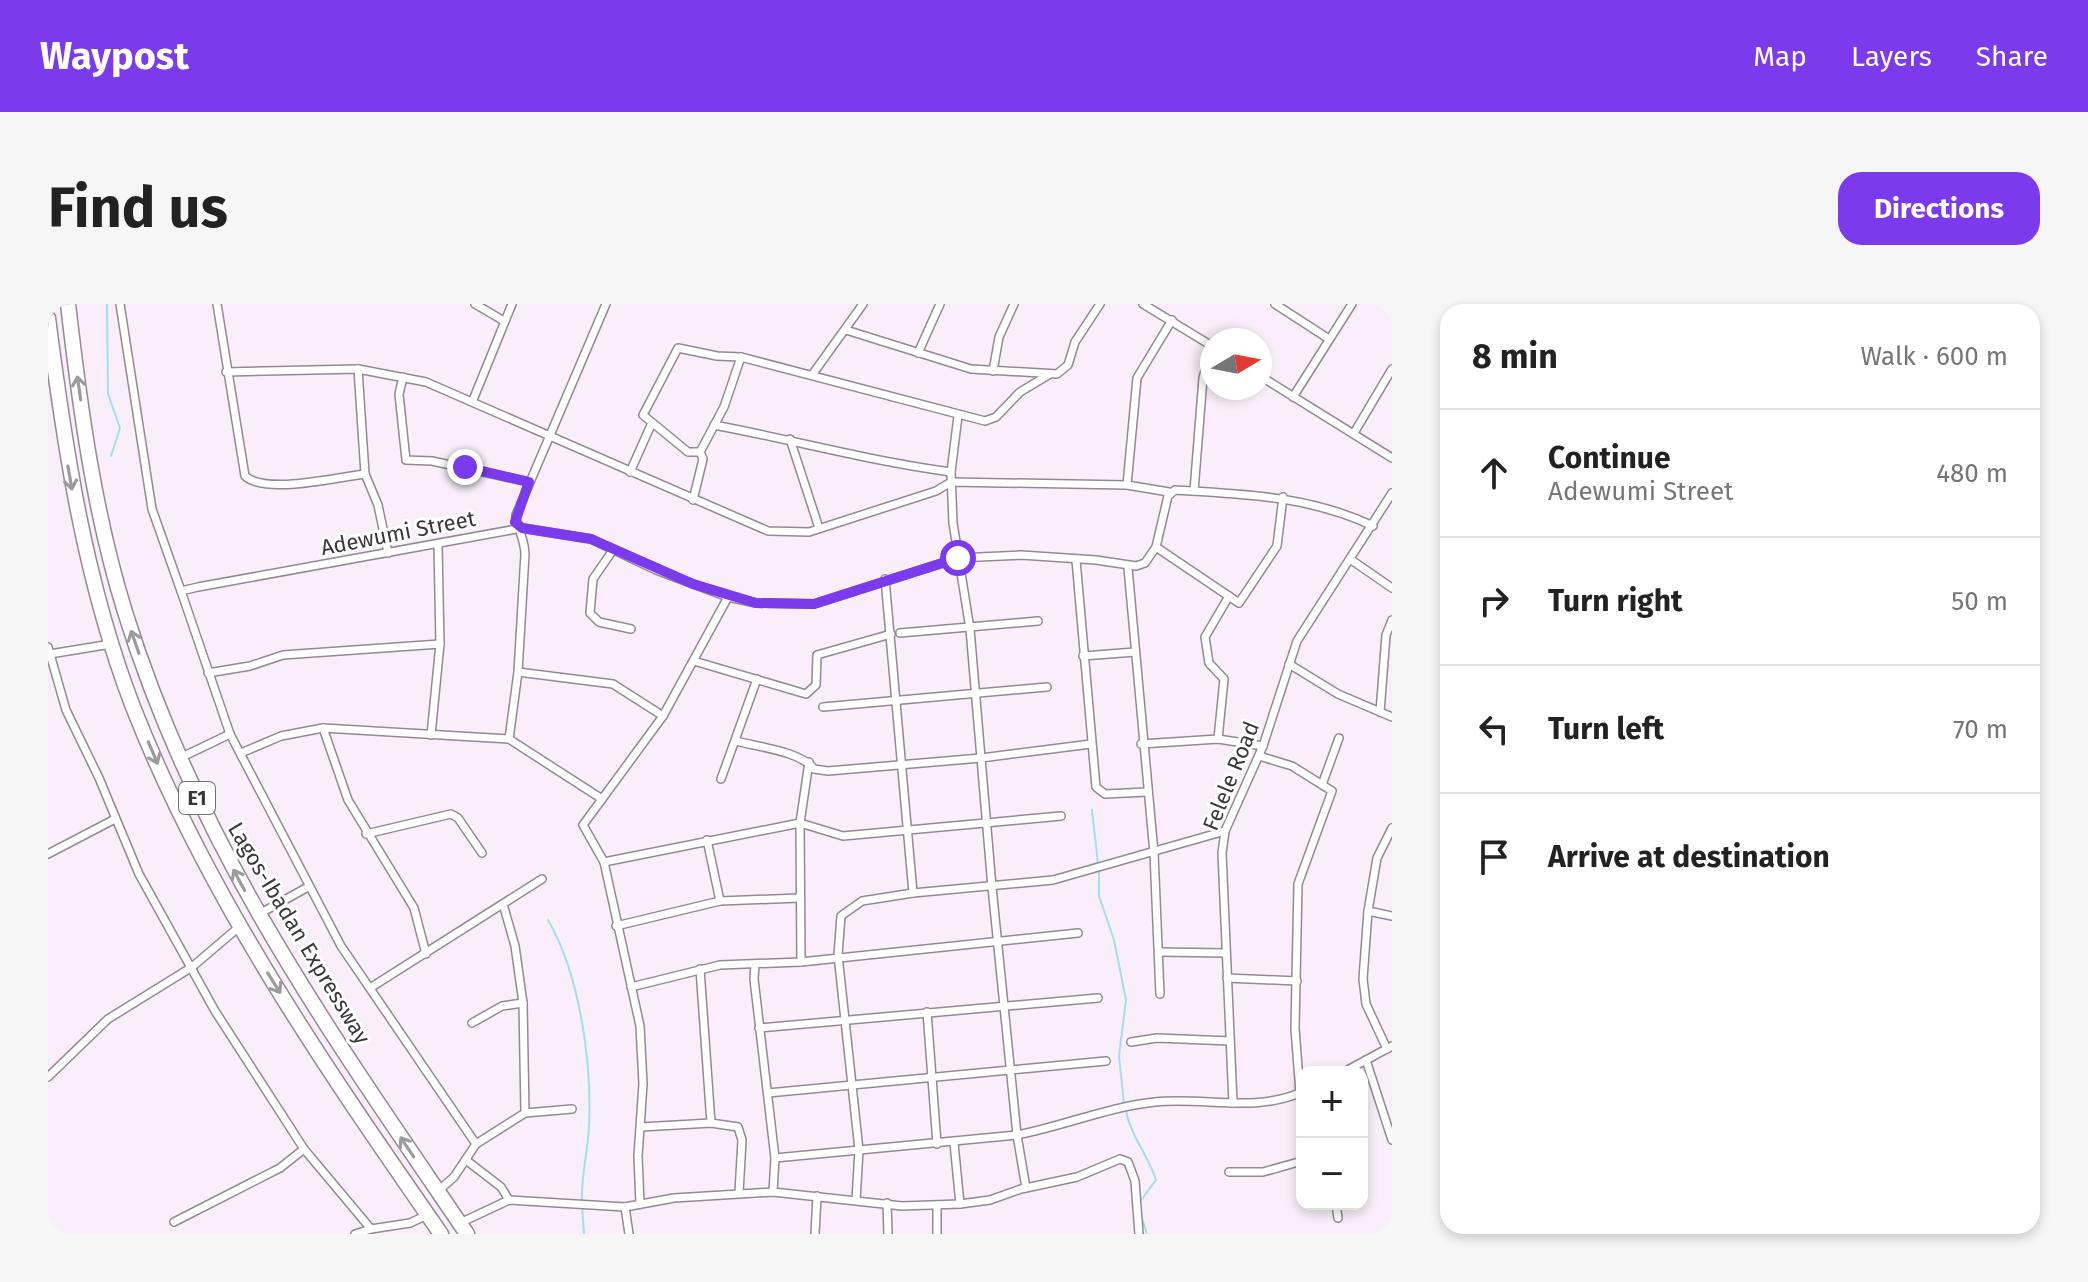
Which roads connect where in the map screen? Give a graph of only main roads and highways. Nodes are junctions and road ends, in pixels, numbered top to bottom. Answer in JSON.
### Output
{"nodes":[{"id":1,"x":68,"y":304,"type":"edge"},
{"id":2,"x":48,"y":318,"type":"edge"},
{"id":3,"x":464,"y":1228,"type":"edge"},
{"id":4,"x":441,"y":1234,"type":"edge"}],
"edges":[{"from":3,"to":1,"type":"highway","name":"Lagos-Ibadan Expressway","number":"E1","one_way":true},
{"from":2,"to":4,"type":"highway","name":"Lagos-Ibadan Expressway","number":"E1","one_way":true}]}
